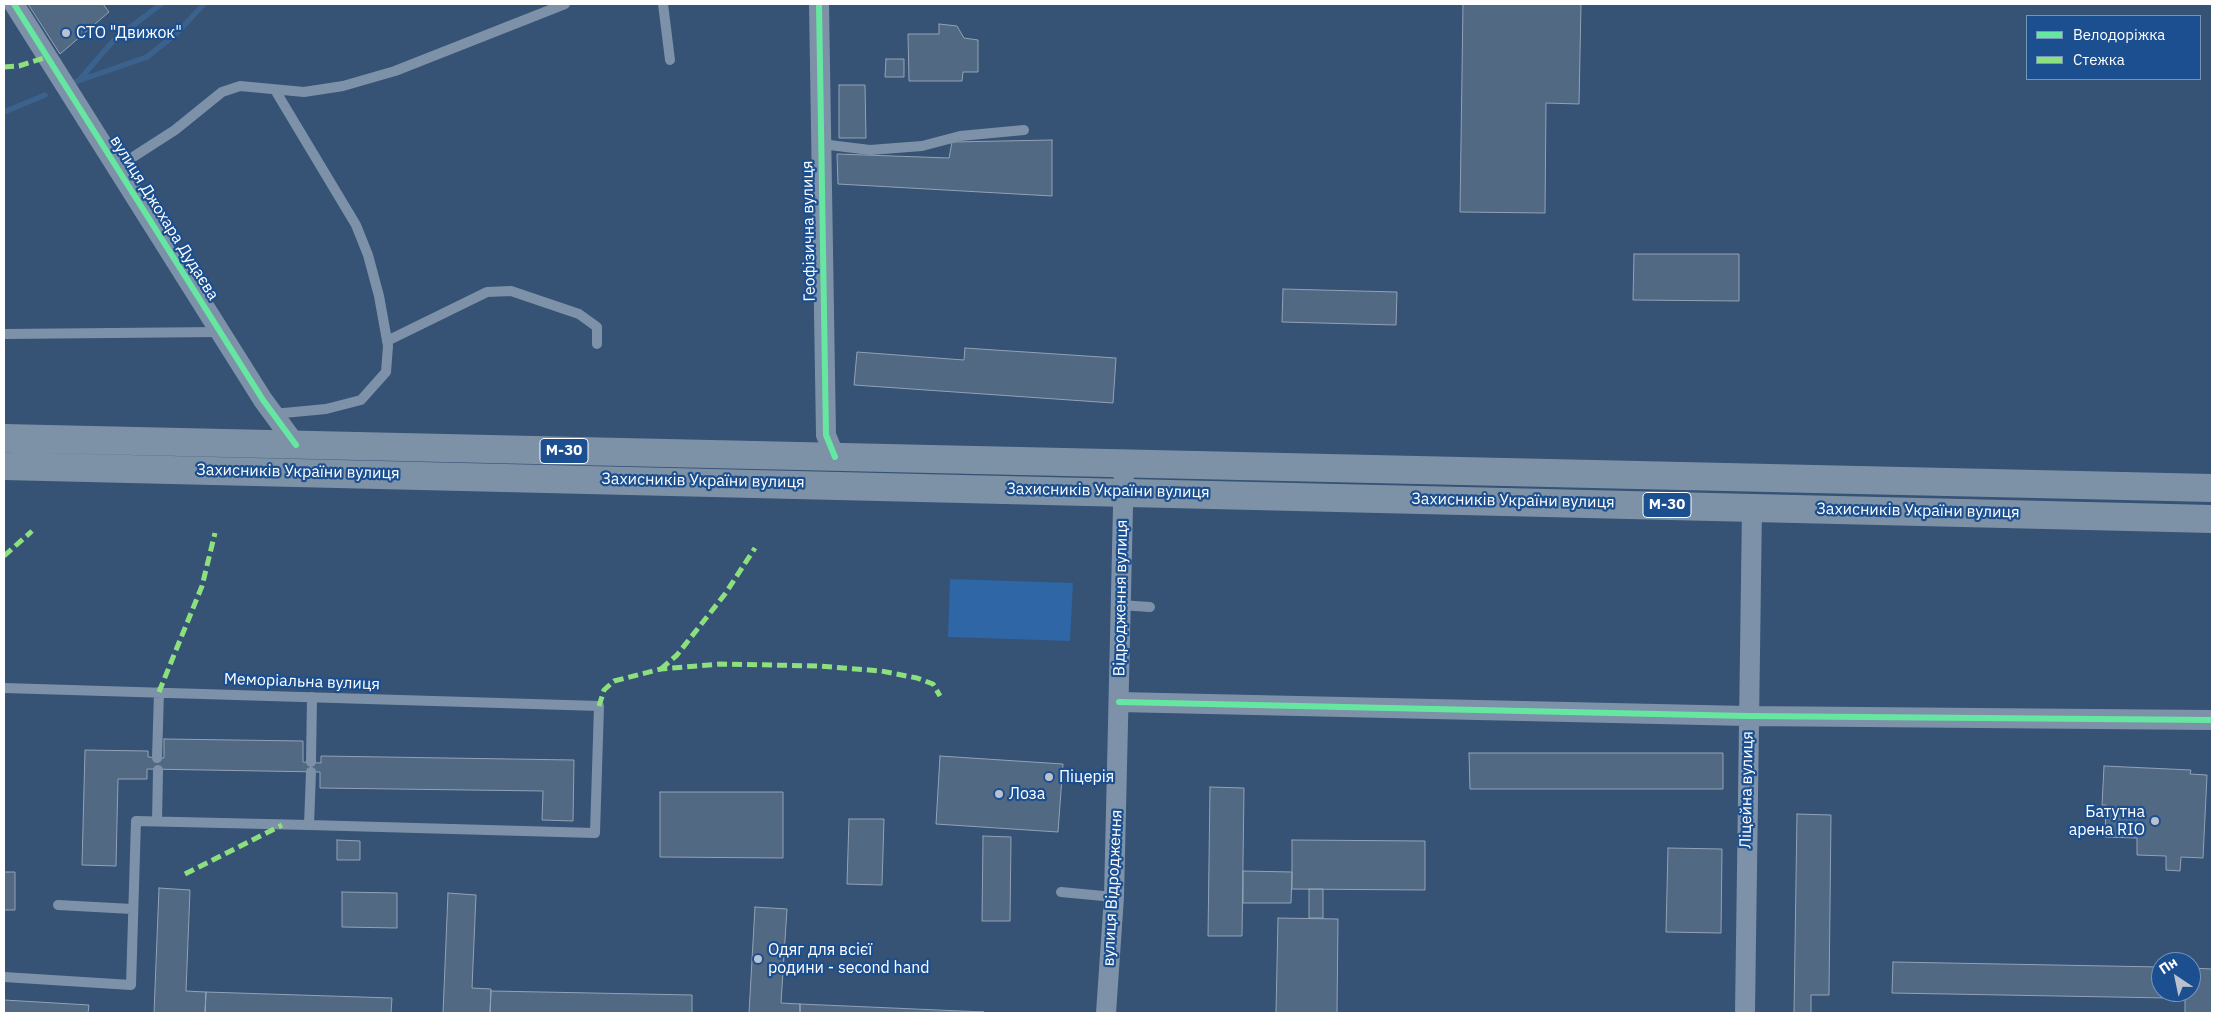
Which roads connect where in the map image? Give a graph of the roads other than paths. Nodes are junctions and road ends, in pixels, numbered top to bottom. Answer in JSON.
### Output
{"nodes":[{"id":1,"x":14,"y":4,"type":"edge"},
{"id":2,"x":565,"y":4,"type":"edge"},
{"id":3,"x":663,"y":4,"type":"edge"},
{"id":4,"x":819,"y":4,"type":"edge"},
{"id":5,"x":670,"y":60,"type":"dead end"},
{"id":6,"x":275,"y":90,"type":"junction"},
{"id":7,"x":1024,"y":130,"type":"dead end"},
{"id":8,"x":821,"y":144,"type":"junction"},
{"id":9,"x":116,"y":168,"type":"junction"},
{"id":10,"x":219,"y":332,"type":"junction"},
{"id":11,"x":4,"y":334,"type":"edge"},
{"id":12,"x":387,"y":341,"type":"junction"},
{"id":13,"x":597,"y":344,"type":"dead end"},
{"id":14,"x":273,"y":414,"type":"junction"},
{"id":15,"x":4,"y":438,"type":"edge"},
{"id":16,"x":296,"y":444,"type":"junction"},
{"id":17,"x":835,"y":457,"type":"junction"},
{"id":18,"x":1124,"y":463,"type":"junction"},
{"id":19,"x":4,"y":466,"type":"edge"},
{"id":20,"x":2212,"y":488,"type":"edge"},
{"id":21,"x":1122,"y":491,"type":"junction"},
{"id":22,"x":1752,"y":507,"type":"junction"},
{"id":23,"x":2212,"y":519,"type":"edge"},
{"id":24,"x":1120,"y":605,"type":"junction"},
{"id":25,"x":1150,"y":607,"type":"dead end"},
{"id":26,"x":4,"y":688,"type":"edge"},
{"id":27,"x":159,"y":692,"type":"junction"},
{"id":28,"x":312,"y":697,"type":"junction"},
{"id":29,"x":1119,"y":702,"type":"junction"},
{"id":30,"x":1748,"y":716,"type":"junction"},
{"id":31,"x":2212,"y":720,"type":"edge"},
{"id":32,"x":158,"y":758,"type":"dead end"},
{"id":33,"x":158,"y":770,"type":"dead end"},
{"id":34,"x":157,"y":821,"type":"junction"},
{"id":35,"x":309,"y":825,"type":"junction"},
{"id":36,"x":1061,"y":892,"type":"dead end"},
{"id":37,"x":1114,"y":897,"type":"junction"},
{"id":38,"x":58,"y":905,"type":"dead end"},
{"id":39,"x":132,"y":910,"type":"junction"},
{"id":40,"x":4,"y":977,"type":"edge"},
{"id":41,"x":1106,"y":1013,"type":"edge"},
{"id":42,"x":1745,"y":1013,"type":"edge"}],
"edges":[{"from":1,"to":9,"type":"street","name":"вулиця Джохара Дудаєва"},
{"from":2,"to":6,"type":"lane"},
{"from":3,"to":5,"type":"lane"},
{"from":4,"to":8,"type":"street","name":"Геофізична вулиця"},
{"from":6,"to":9,"type":"lane"},
{"from":6,"to":12,"type":"lane"},
{"from":7,"to":8,"type":"lane"},
{"from":8,"to":17,"type":"street","name":"Геофізична вулиця"},
{"from":9,"to":10,"type":"street","name":"вулиця Джохара Дудаєва"},
{"from":10,"to":11,"type":"lane"},
{"from":10,"to":14,"type":"street","name":"вулиця Джохара Дудаєва"},
{"from":12,"to":13,"type":"lane"},
{"from":12,"to":14,"type":"lane"},
{"from":14,"to":16,"type":"street","name":"вулиця Джохара Дудаєва"},
{"from":15,"to":16,"type":"highway","name":"Захисників України вулиця","number":"М-30"},
{"from":16,"to":17,"type":"highway","name":"Захисників України вулиця","number":"М-30"},
{"from":17,"to":18,"type":"highway","name":"Захисників України вулиця","number":"М-30"},
{"from":18,"to":20,"type":"highway","name":"Захисників України вулиця","number":"М-30"},
{"from":18,"to":21,"type":"street","name":"Відродження вулиця"},
{"from":19,"to":21,"type":"highway","name":"Захисників України вулиця","number":"М-30"},
{"from":21,"to":22,"type":"highway","name":"Захисників України вулиця","number":"М-30"},
{"from":21,"to":24,"type":"street","name":"Відродження вулиця"},
{"from":22,"to":23,"type":"highway","name":"Захисників України вулиця","number":"М-30"},
{"from":22,"to":30,"type":"street","name":"Ліцейна вулиця"},
{"from":24,"to":25,"type":"lane"},
{"from":24,"to":29,"type":"street","name":"Відродження вулиця"},
{"from":26,"to":27,"type":"lane","name":"Меморіальна вулиця"},
{"from":27,"to":28,"type":"lane","name":"Меморіальна вулиця"},
{"from":27,"to":32,"type":"lane"},
{"from":28,"to":35,"type":"lane"},
{"from":28,"to":35,"type":"lane","name":"Меморіальна вулиця"},
{"from":29,"to":30,"type":"street"},
{"from":29,"to":37,"type":"street","name":"вулиця Відродження"},
{"from":30,"to":31,"type":"street"},
{"from":30,"to":42,"type":"street","name":"Ліцейна вулиця"},
{"from":33,"to":34,"type":"lane"},
{"from":34,"to":35,"type":"lane"},
{"from":34,"to":39,"type":"lane"},
{"from":36,"to":37,"type":"lane"},
{"from":37,"to":41,"type":"street","name":"вулиця Відродження"},
{"from":38,"to":39,"type":"lane"},
{"from":39,"to":40,"type":"lane"}]}
